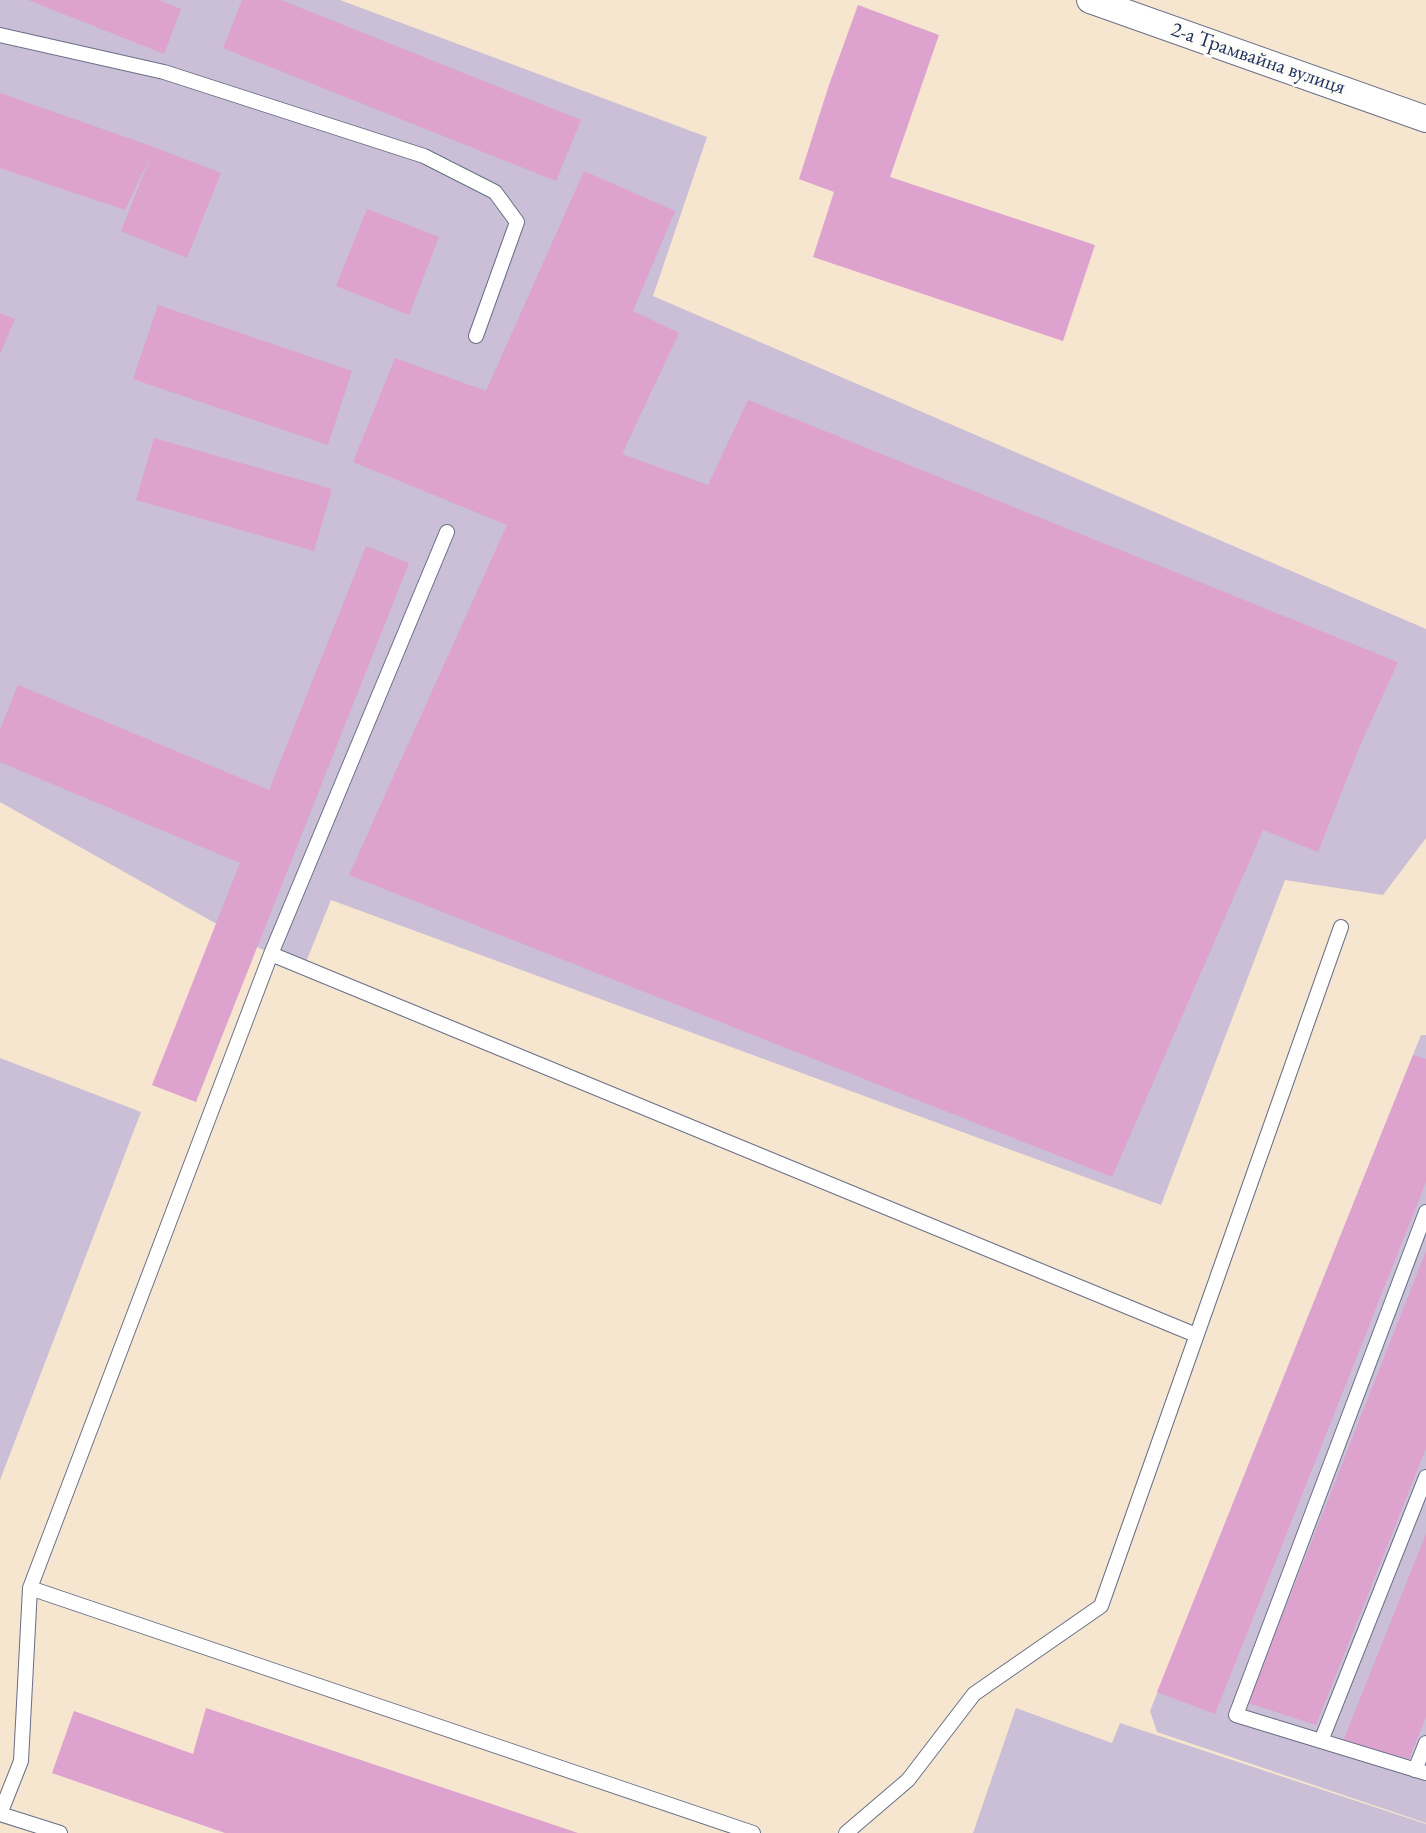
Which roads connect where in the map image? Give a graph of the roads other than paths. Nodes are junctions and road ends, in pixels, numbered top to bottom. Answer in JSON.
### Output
{"nodes":[{"id":1,"x":1090,"y":0,"type":"edge"},
{"id":2,"x":0,"y":35,"type":"edge"},
{"id":3,"x":1426,"y":119,"type":"edge"},
{"id":4,"x":476,"y":336,"type":"dead end"},
{"id":5,"x":447,"y":532,"type":"dead end"},
{"id":6,"x":1341,"y":927,"type":"dead end"},
{"id":7,"x":271,"y":954,"type":"junction"},
{"id":8,"x":1426,"y":1212,"type":"edge"},
{"id":9,"x":1196,"y":1335,"type":"junction"},
{"id":10,"x":1426,"y":1477,"type":"edge"},
{"id":11,"x":30,"y":1588,"type":"junction"},
{"id":12,"x":1321,"y":1741,"type":"junction"},
{"id":13,"x":1426,"y":1743,"type":"edge"},
{"id":14,"x":1421,"y":1772,"type":"edge"},
{"id":15,"x":0,"y":1814,"type":"edge"},
{"id":16,"x":60,"y":1833,"type":"edge"},
{"id":17,"x":753,"y":1833,"type":"edge"},
{"id":18,"x":846,"y":1833,"type":"edge"}],
"edges":[{"from":1,"to":3,"type":"street","name":"2-а Трамвайна вулиця"},
{"from":2,"to":4,"type":"lane"},
{"from":5,"to":7,"type":"lane"},
{"from":6,"to":9,"type":"lane"},
{"from":7,"to":9,"type":"lane"},
{"from":7,"to":11,"type":"lane"},
{"from":8,"to":12,"type":"lane"},
{"from":9,"to":18,"type":"lane"},
{"from":10,"to":12,"type":"lane"},
{"from":11,"to":15,"type":"lane"},
{"from":11,"to":17,"type":"lane"},
{"from":12,"to":14,"type":"lane"},
{"from":13,"to":14,"type":"lane"},
{"from":15,"to":16,"type":"lane"}]}
